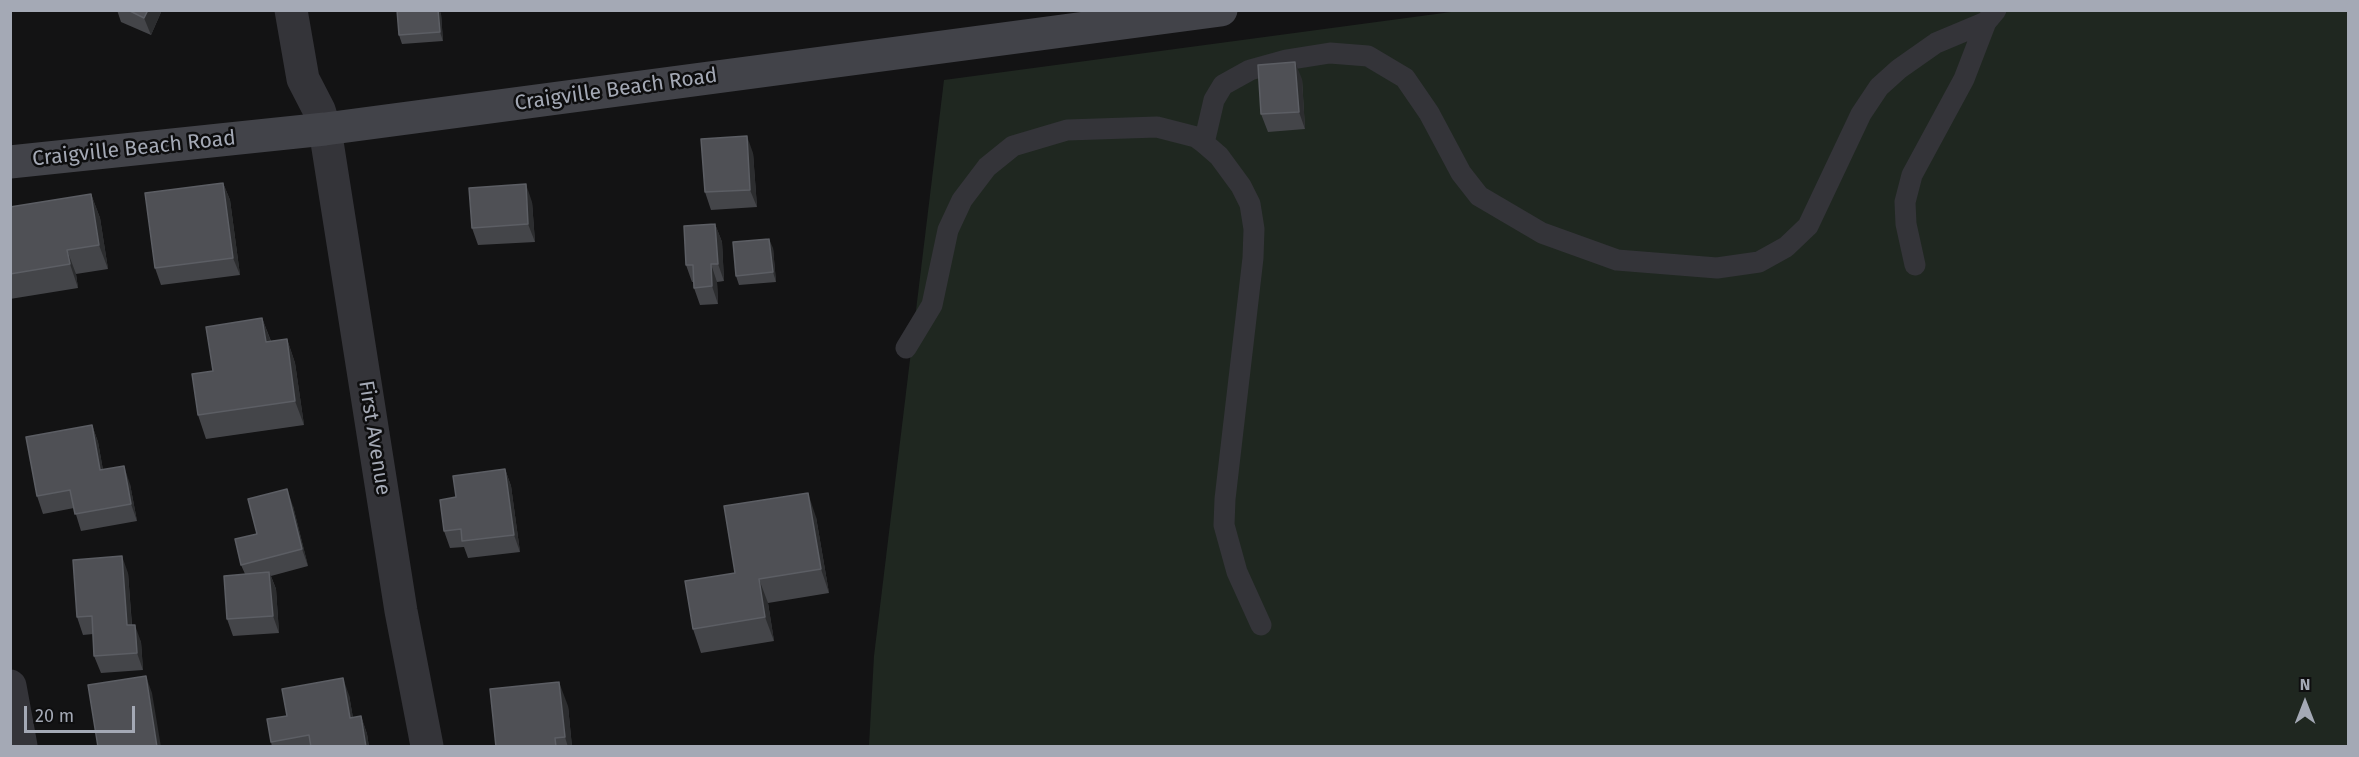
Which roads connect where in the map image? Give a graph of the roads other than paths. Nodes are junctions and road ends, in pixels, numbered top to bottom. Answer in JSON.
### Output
{"nodes":[{"id":1,"x":291,"y":10,"type":"edge"},
{"id":2,"x":1221,"y":10,"type":"edge"},
{"id":3,"x":1991,"y":16,"type":"edge"},
{"id":4,"x":325,"y":129,"type":"junction"},
{"id":5,"x":1204,"y":143,"type":"junction"},
{"id":6,"x":10,"y":162,"type":"edge"},
{"id":7,"x":1915,"y":265,"type":"dead end"},
{"id":8,"x":906,"y":348,"type":"dead end"},
{"id":9,"x":1261,"y":626,"type":"dead end"},
{"id":10,"x":10,"y":686,"type":"edge"},
{"id":11,"x":21,"y":747,"type":"edge"},
{"id":12,"x":427,"y":747,"type":"edge"}],
"edges":[{"from":1,"to":4,"type":"street","name":"First Avenue"},
{"from":2,"to":4,"type":"main road","name":"Craigville Beach Road"},
{"from":3,"to":5,"type":"lane"},
{"from":3,"to":7,"type":"lane"},
{"from":4,"to":6,"type":"main road","name":"Craigville Beach Road"},
{"from":4,"to":12,"type":"street","name":"First Avenue"},
{"from":5,"to":8,"type":"lane"},
{"from":5,"to":9,"type":"lane"},
{"from":10,"to":11,"type":"street"}]}
